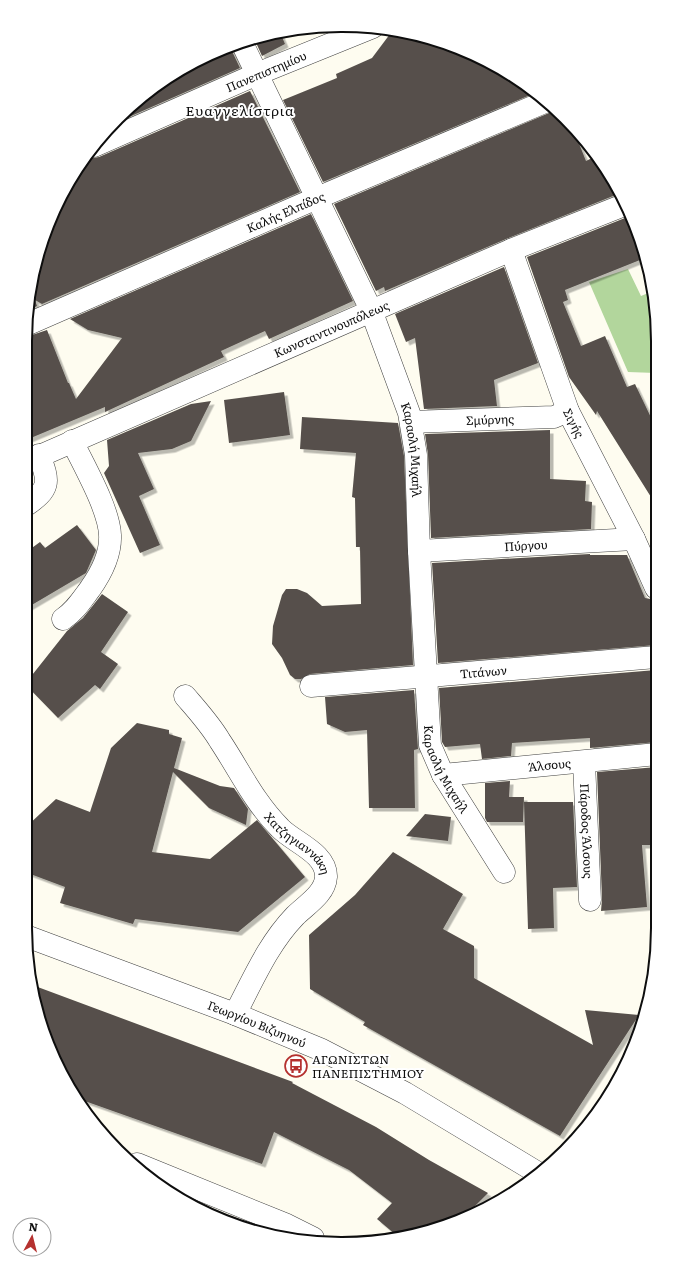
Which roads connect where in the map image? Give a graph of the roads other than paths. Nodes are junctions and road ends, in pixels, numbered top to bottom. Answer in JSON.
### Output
{"nodes":[{"id":1,"x":359,"y":33,"type":"edge"},
{"id":2,"x":245,"y":47,"type":"edge"},
{"id":3,"x":257,"y":74,"type":"junction"},
{"id":4,"x":540,"y":104,"type":"edge"},
{"id":5,"x":106,"y":141,"type":"edge"},
{"id":6,"x":317,"y":198,"type":"junction"},
{"id":7,"x":620,"y":207,"type":"edge"},
{"id":8,"x":511,"y":250,"type":"junction"},
{"id":9,"x":371,"y":310,"type":"junction"},
{"id":10,"x":33,"y":322,"type":"edge"},
{"id":11,"x":568,"y":411,"type":"junction"},
{"id":12,"x":411,"y":422,"type":"junction"},
{"id":13,"x":72,"y":441,"type":"junction"},
{"id":14,"x":32,"y":459,"type":"edge"},
{"id":15,"x":32,"y":502,"type":"edge"},
{"id":16,"x":634,"y":539,"type":"junction"},
{"id":17,"x":419,"y":552,"type":"junction"},
{"id":18,"x":651,"y":577,"type":"edge"},
{"id":19,"x":63,"y":619,"type":"dead end"},
{"id":20,"x":651,"y":657,"type":"edge"},
{"id":21,"x":425,"y":676,"type":"junction"},
{"id":22,"x":311,"y":686,"type":"dead end"},
{"id":23,"x":185,"y":696,"type":"dead end"},
{"id":24,"x":651,"y":755,"type":"edge"},
{"id":25,"x":584,"y":762,"type":"junction"},
{"id":26,"x":443,"y":775,"type":"junction"},
{"id":27,"x":504,"y":872,"type":"dead end"},
{"id":28,"x":590,"y":900,"type":"dead end"},
{"id":29,"x":33,"y":938,"type":"edge"},
{"id":30,"x":235,"y":1014,"type":"junction"},
{"id":31,"x":147,"y":1168,"type":"edge"},
{"id":32,"x":533,"y":1170,"type":"edge"},
{"id":33,"x":304,"y":1234,"type":"edge"}],
"edges":[{"from":1,"to":3,"type":"street","name":"Πανεπιστημίου"},
{"from":2,"to":3,"type":"street","name":"Καραολή Μιχαήλ"},
{"from":3,"to":5,"type":"street","name":"Πανεπιστημίου"},
{"from":3,"to":6,"type":"street","name":"Καραολή Μιχαήλ"},
{"from":4,"to":6,"type":"street","name":"Καλής Ελπίδος"},
{"from":6,"to":9,"type":"street","name":"Καραολή Μιχαήλ"},
{"from":6,"to":10,"type":"street","name":"Καλής Ελπίδος"},
{"from":7,"to":8,"type":"street","name":"Κωνσταντινουπόλεως"},
{"from":8,"to":9,"type":"street","name":"Κωνσταντινουπόλεως"},
{"from":8,"to":11,"type":"street","name":"Σιγής"},
{"from":9,"to":12,"type":"street","name":"Καραολή Μιχαήλ"},
{"from":9,"to":13,"type":"street","name":"Κωνσταντινουπόλεως"},
{"from":11,"to":12,"type":"street","name":"Σμύρνης"},
{"from":11,"to":16,"type":"street","name":"Σιγής"},
{"from":12,"to":17,"type":"street","name":"Καραολή Μιχαήλ"},
{"from":13,"to":14,"type":"street","name":"Κωνσταντινουπόλεως"},
{"from":13,"to":19,"type":"street"},
{"from":14,"to":15,"type":"street","name":"Κωνσταντινουπόλεως"},
{"from":16,"to":17,"type":"street","name":"Πύργου"},
{"from":16,"to":18,"type":"street","name":"Σιγής"},
{"from":17,"to":21,"type":"street","name":"Καραολή Μιχαήλ"},
{"from":20,"to":21,"type":"street","name":"Τιτάνων"},
{"from":21,"to":22,"type":"street","name":"Τιτάνων"},
{"from":21,"to":26,"type":"street","name":"Καραολή Μιχαήλ"},
{"from":23,"to":30,"type":"street","name":"Χατζηγιαννάκη"},
{"from":24,"to":25,"type":"street","name":"Άλσους"},
{"from":25,"to":26,"type":"street","name":"Άλσους"},
{"from":25,"to":28,"type":"street","name":"Πάροδος Άλσους"},
{"from":26,"to":27,"type":"street","name":"Καραολή Μιχαήλ"},
{"from":29,"to":30,"type":"street","name":"Γεωργίου Βιζυηνού"},
{"from":30,"to":32,"type":"street","name":"Γεωργίου Βιζυηνού"},
{"from":31,"to":33,"type":"street"}]}
